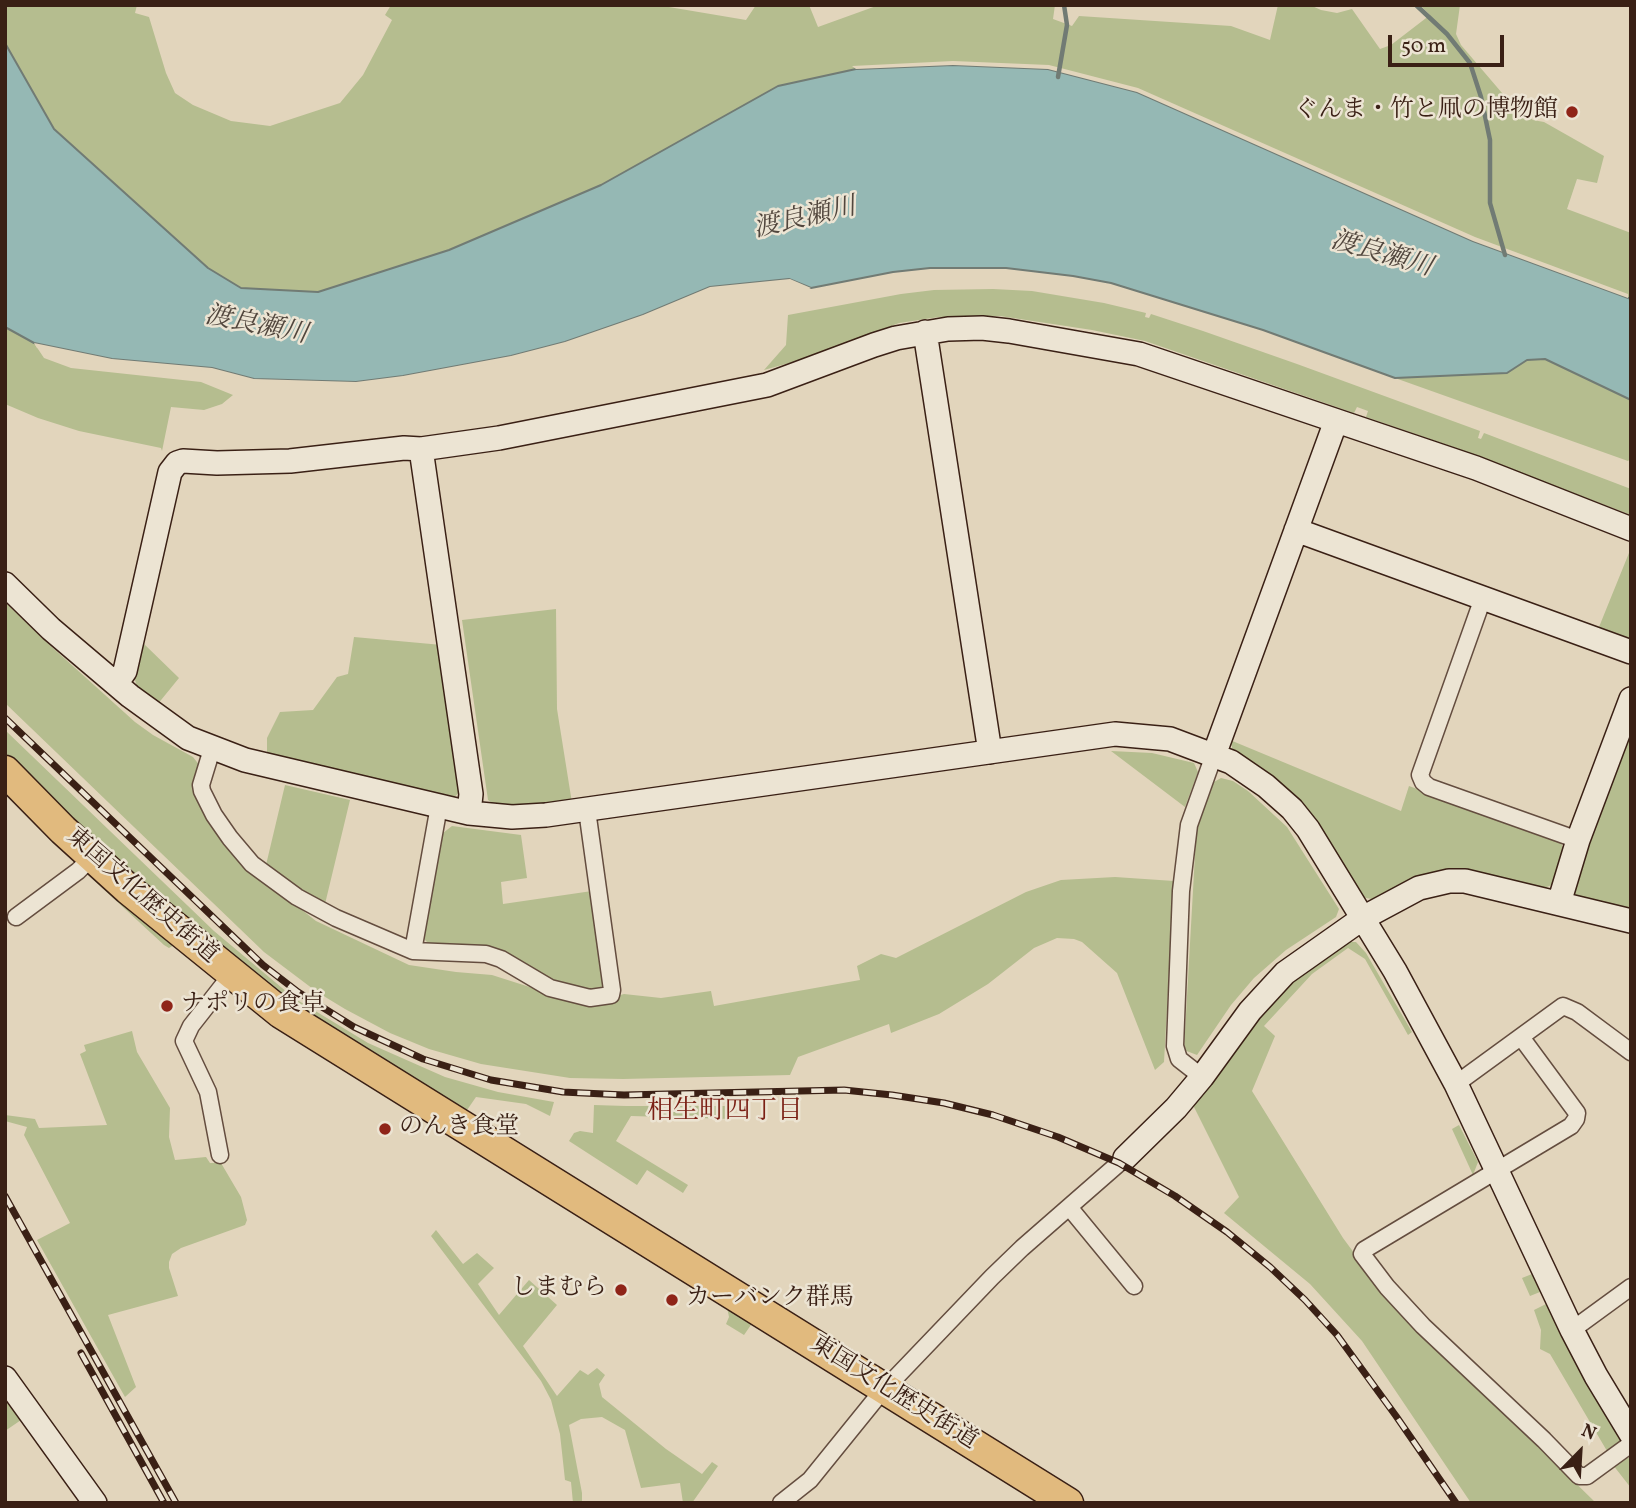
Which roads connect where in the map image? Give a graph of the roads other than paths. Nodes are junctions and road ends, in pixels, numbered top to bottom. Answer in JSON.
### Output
{"nodes":[{"id":1,"x":925,"y":332,"type":"junction"},
{"id":2,"x":1336,"y":421,"type":"junction"},
{"id":3,"x":421,"y":449,"type":"junction"},
{"id":4,"x":1631,"y":529,"type":"edge"},
{"id":5,"x":1296,"y":530,"type":"junction"},
{"id":6,"x":5,"y":584,"type":"edge"},
{"id":7,"x":1483,"y":598,"type":"junction"},
{"id":8,"x":1631,"y":652,"type":"edge"},
{"id":9,"x":116,"y":684,"type":"junction"},
{"id":10,"x":1631,"y":699,"type":"edge"},
{"id":11,"x":212,"y":749,"type":"junction"},
{"id":12,"x":990,"y":752,"type":"junction"},
{"id":13,"x":1214,"y":755,"type":"junction"},
{"id":14,"x":5,"y":771,"type":"edge"},
{"id":15,"x":439,"y":806,"type":"junction"},
{"id":16,"x":587,"y":810,"type":"junction"},
{"id":17,"x":469,"y":813,"type":"junction"},
{"id":18,"x":1578,"y":840,"type":"junction"},
{"id":19,"x":92,"y":857,"type":"junction"},
{"id":20,"x":1559,"y":903,"type":"junction"},
{"id":21,"x":16,"y":917,"type":"dead end"},
{"id":22,"x":1363,"y":918,"type":"junction"},
{"id":23,"x":1631,"y":921,"type":"edge"},
{"id":24,"x":413,"y":951,"type":"junction"},
{"id":25,"x":231,"y":975,"type":"junction"},
{"id":26,"x":1521,"y":1037,"type":"junction"},
{"id":27,"x":1631,"y":1052,"type":"edge"},
{"id":28,"x":1202,"y":1077,"type":"junction"},
{"id":29,"x":1456,"y":1084,"type":"junction"},
{"id":30,"x":220,"y":1156,"type":"dead end"},
{"id":31,"x":1125,"y":1158,"type":"joint"},
{"id":32,"x":1498,"y":1170,"type":"junction"},
{"id":33,"x":1069,"y":1207,"type":"junction"},
{"id":34,"x":1134,"y":1286,"type":"dead end"},
{"id":35,"x":1631,"y":1287,"type":"edge"},
{"id":36,"x":1572,"y":1329,"type":"junction"},
{"id":37,"x":5,"y":1378,"type":"edge"},
{"id":38,"x":886,"y":1389,"type":"junction"},
{"id":39,"x":1631,"y":1434,"type":"edge"},
{"id":40,"x":1631,"y":1444,"type":"edge"},
{"id":41,"x":95,"y":1503,"type":"edge"},
{"id":42,"x":781,"y":1503,"type":"edge"},
{"id":43,"x":1068,"y":1503,"type":"edge"}],
"edges":[{"from":1,"to":2,"type":"street"},
{"from":1,"to":3,"type":"street"},
{"from":1,"to":12,"type":"street"},
{"from":2,"to":4,"type":"street"},
{"from":2,"to":5,"type":"street"},
{"from":3,"to":9,"type":"street"},
{"from":3,"to":17,"type":"street"},
{"from":5,"to":7,"type":"street"},
{"from":5,"to":13,"type":"street"},
{"from":6,"to":9,"type":"street"},
{"from":7,"to":8,"type":"street"},
{"from":7,"to":18,"type":"street"},
{"from":9,"to":11,"type":"street"},
{"from":10,"to":18,"type":"street"},
{"from":11,"to":15,"type":"street"},
{"from":11,"to":24,"type":"street"},
{"from":12,"to":13,"type":"street"},
{"from":12,"to":16,"type":"street"},
{"from":13,"to":22,"type":"street"},
{"from":13,"to":28,"type":"street"},
{"from":14,"to":19,"type":"highway","name":"東国文化歴史街道"},
{"from":15,"to":17,"type":"street"},
{"from":15,"to":24,"type":"street"},
{"from":16,"to":17,"type":"street"},
{"from":16,"to":24,"type":"street"},
{"from":18,"to":20,"type":"street"},
{"from":19,"to":21,"type":"street"},
{"from":19,"to":25,"type":"highway","name":"東国文化歴史街道"},
{"from":20,"to":22,"type":"street"},
{"from":20,"to":23,"type":"street"},
{"from":22,"to":28,"type":"street"},
{"from":22,"to":29,"type":"street"},
{"from":25,"to":30,"type":"street"},
{"from":25,"to":38,"type":"highway","name":"東国文化歴史街道"},
{"from":26,"to":27,"type":"street"},
{"from":26,"to":29,"type":"street"},
{"from":26,"to":32,"type":"street"},
{"from":28,"to":31,"type":"street"},
{"from":29,"to":32,"type":"street"},
{"from":31,"to":33,"type":"street"},
{"from":32,"to":36,"type":"street"},
{"from":32,"to":40,"type":"street"},
{"from":33,"to":34,"type":"street"},
{"from":33,"to":38,"type":"street"},
{"from":35,"to":36,"type":"street"},
{"from":36,"to":39,"type":"street"},
{"from":37,"to":41,"type":"street"},
{"from":38,"to":42,"type":"street"},
{"from":38,"to":43,"type":"highway","name":"東国文化歴史街道"}]}
